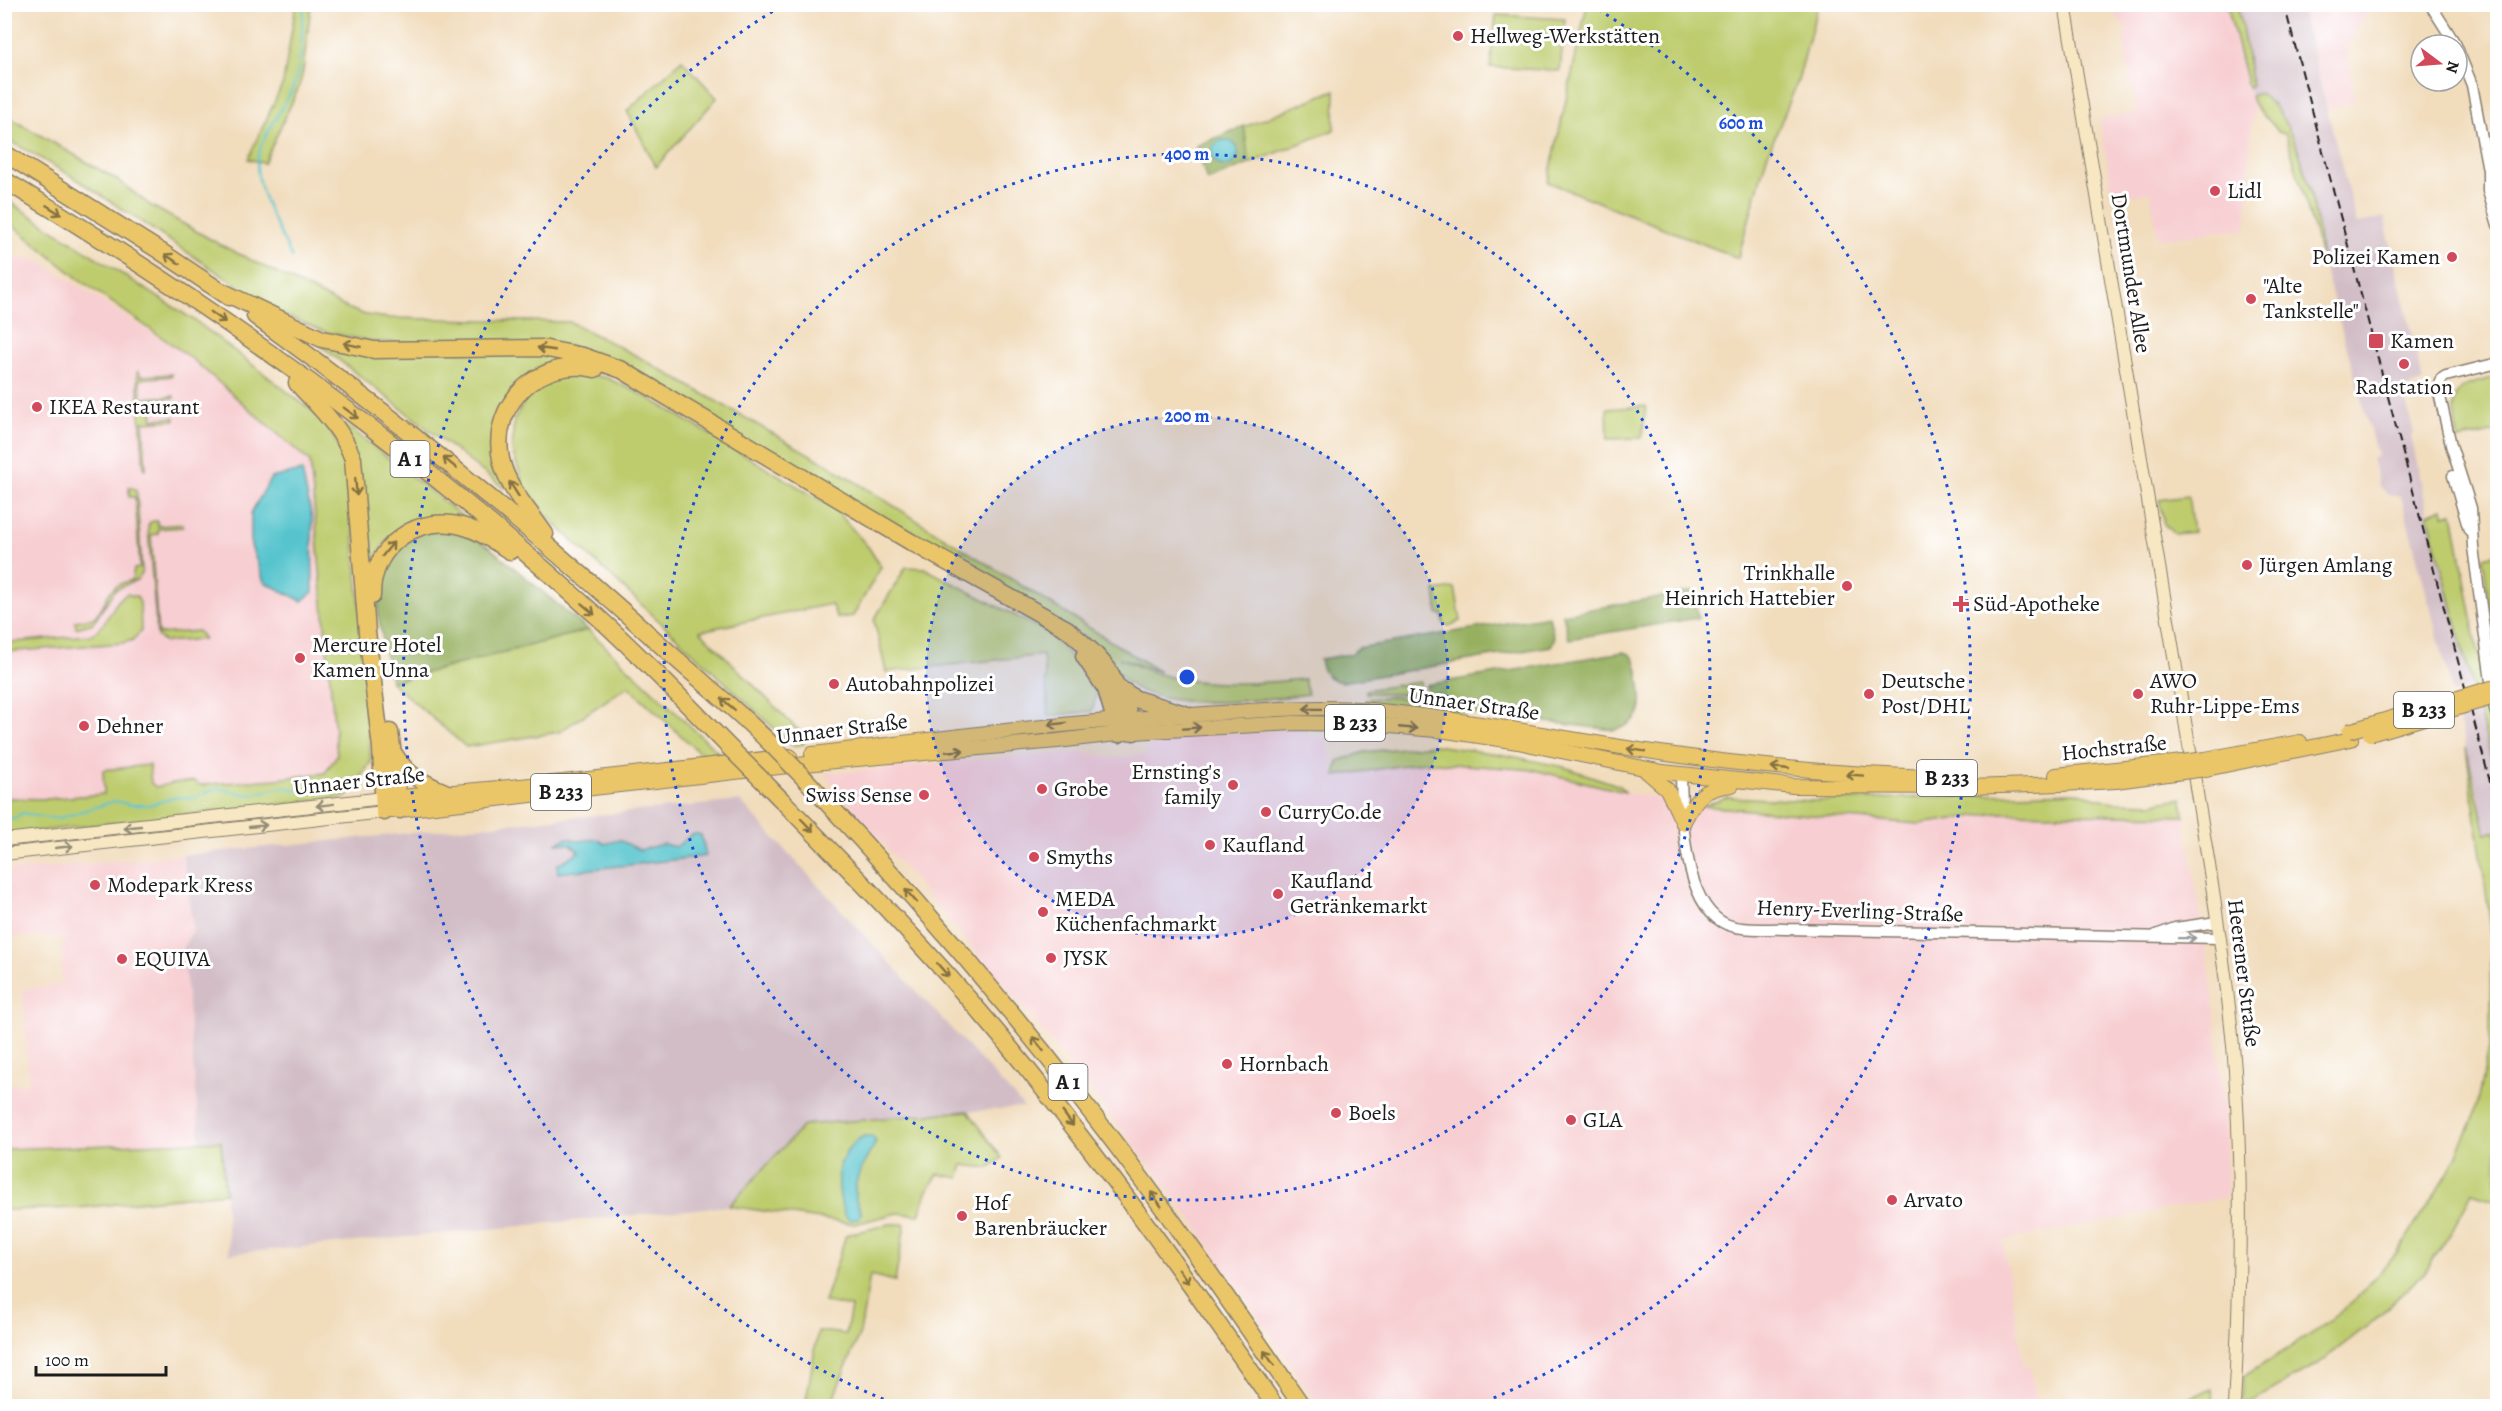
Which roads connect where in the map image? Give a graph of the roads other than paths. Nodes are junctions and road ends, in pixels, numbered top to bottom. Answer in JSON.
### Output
{"nodes":[{"id":1,"x":2065,"y":4,"type":"edge"},
{"id":2,"x":2430,"y":4,"type":"edge"},
{"id":3,"x":2448,"y":33,"type":"edge"},
{"id":4,"x":2469,"y":78,"type":"edge"},
{"id":5,"x":4,"y":153,"type":"edge"},
{"id":6,"x":4,"y":180,"type":"edge"},
{"id":7,"x":2498,"y":225,"type":"edge"},
{"id":8,"x":221,"y":291,"type":"junction"},
{"id":9,"x":270,"y":353,"type":"junction"},
{"id":10,"x":2498,"y":363,"type":"edge"},
{"id":11,"x":2156,"y":548,"type":"joint"},
{"id":12,"x":560,"y":554,"type":"junction"},
{"id":13,"x":544,"y":570,"type":"junction"},
{"id":14,"x":2494,"y":684,"type":"edge"},
{"id":15,"x":1119,"y":687,"type":"junction"},
{"id":16,"x":2496,"y":700,"type":"edge"},
{"id":17,"x":1188,"y":715,"type":"junction"},
{"id":18,"x":2498,"y":722,"type":"edge"},
{"id":19,"x":1125,"y":726,"type":"junction"},
{"id":20,"x":2350,"y":735,"type":"junction"},
{"id":21,"x":392,"y":748,"type":"junction"},
{"id":22,"x":1684,"y":757,"type":"junction"},
{"id":23,"x":1726,"y":763,"type":"joint"},
{"id":24,"x":1642,"y":768,"type":"junction"},
{"id":25,"x":2175,"y":768,"type":"junction"},
{"id":26,"x":1681,"y":775,"type":"junction"},
{"id":27,"x":1749,"y":783,"type":"junction"},
{"id":28,"x":447,"y":793,"type":"junction"},
{"id":29,"x":392,"y":804,"type":"junction"},
{"id":30,"x":1683,"y":823,"type":"junction"},
{"id":31,"x":4,"y":840,"type":"edge"},
{"id":32,"x":4,"y":854,"type":"edge"},
{"id":33,"x":2217,"y":922,"type":"junction"},
{"id":34,"x":2156,"y":936,"type":"junction"},
{"id":35,"x":2219,"y":938,"type":"junction"},
{"id":36,"x":1302,"y":1406,"type":"edge"},
{"id":37,"x":1275,"y":1407,"type":"edge"},
{"id":38,"x":2234,"y":1407,"type":"edge"}],
"edges":[{"from":1,"to":11,"type":"main road","name":"Dortmunder Allee"},
{"from":2,"to":3,"type":"street"},
{"from":4,"to":7,"type":"street"},
{"from":8,"to":5,"type":"highway","number":"A 1","one_way":true},
{"from":6,"to":9,"type":"highway","number":"A 1","one_way":true},
{"from":12,"to":8,"type":"highway","number":"A 1","one_way":true},
{"from":15,"to":8,"type":"highway","one_way":true},
{"from":9,"to":13,"type":"highway","number":"A 1","one_way":true},
{"from":9,"to":29,"type":"highway","one_way":true},
{"from":10,"to":14,"type":"street"},
{"from":11,"to":33,"type":"main road","name":"Heerener Straße"},
{"from":12,"to":19,"type":"highway","one_way":true},
{"from":36,"to":12,"type":"highway","number":"A 1","one_way":true,"bridge":true},
{"from":21,"to":13,"type":"highway","one_way":true},
{"from":13,"to":37,"type":"highway","number":"A 1","one_way":true,"bridge":true},
{"from":14,"to":20,"type":"main road","name":"Hochstraße","number":"B 233","bridge":true},
{"from":15,"to":17,"type":"highway"},
{"from":15,"to":19,"type":"highway"},
{"from":16,"to":18,"type":"street"},
{"from":16,"to":20,"type":"main road","name":"Hochstraße","number":"B 233","bridge":true},
{"from":17,"to":19,"type":"main road","name":"Unnaer Straße","number":"B 233"},
{"from":22,"to":17,"type":"main road","name":"Unnaer Straße","number":"B 233","one_way":true},
{"from":19,"to":24,"type":"main road","name":"Unnaer Straße","number":"B 233","one_way":true},
{"from":19,"to":28,"type":"main road","name":"Unnaer Straße","number":"B 233","one_way":true},
{"from":29,"to":19,"type":"main road","name":"Unnaer Straße","number":"B 233","one_way":true},
{"from":20,"to":25,"type":"main road","name":"Hochstraße","number":"B 233","bridge":true},
{"from":21,"to":28,"type":"highway"},
{"from":21,"to":29,"type":"highway"},
{"from":22,"to":23,"type":"main road","name":"Unnaer Straße","number":"B 233"},
{"from":22,"to":26,"type":"main road"},
{"from":25,"to":23,"type":"main road","name":"Hochstraße","number":"B 233","one_way":true},
{"from":24,"to":26,"type":"main road","name":"Unnaer Straße","number":"B 233"},
{"from":24,"to":30,"type":"main road"},
{"from":25,"to":27,"type":"main road","name":"Hochstraße","number":"B 233"},
{"from":26,"to":27,"type":"main road","name":"Unnaer Straße","number":"B 233"},
{"from":26,"to":30,"type":"street","name":"Henry-Everling-Straße"},
{"from":27,"to":30,"type":"main road"},
{"from":28,"to":29,"type":"main road","name":"Unnaer Straße","number":"B 233"},
{"from":29,"to":31,"type":"main road","name":"Unnaer Straße","one_way":true},
{"from":32,"to":29,"type":"main road","name":"Unnaer Straße","one_way":true},
{"from":30,"to":34,"type":"street","name":"Henry-Everling-Straße"},
{"from":33,"to":34,"type":"street","name":"Henry-Everling-Straße"},
{"from":33,"to":35,"type":"main road","name":"Heerener Straße"},
{"from":34,"to":35,"type":"street","name":"Henry-Everling-Straße","one_way":true},
{"from":35,"to":38,"type":"main road","name":"Heerener Straße"}]}
